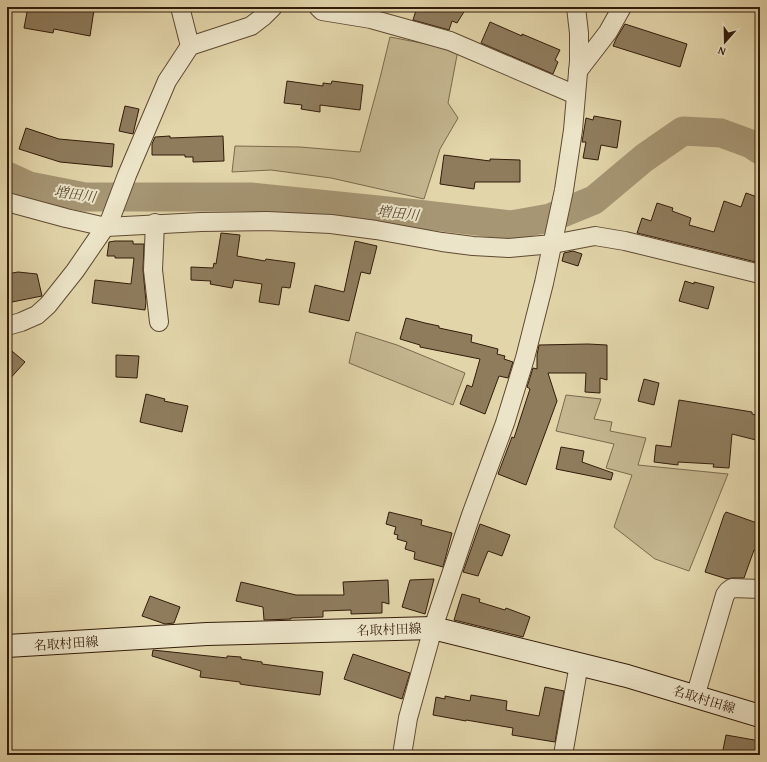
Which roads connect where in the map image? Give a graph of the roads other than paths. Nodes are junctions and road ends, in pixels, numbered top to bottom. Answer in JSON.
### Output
{"nodes":[{"id":1,"x":180,"y":7,"type":"edge"},
{"id":2,"x":273,"y":7,"type":"edge"},
{"id":3,"x":318,"y":7,"type":"edge"},
{"id":4,"x":576,"y":7,"type":"edge"},
{"id":5,"x":622,"y":7,"type":"edge"},
{"id":6,"x":190,"y":46,"type":"junction"},
{"id":7,"x":578,"y":71,"type":"junction"},
{"id":8,"x":576,"y":95,"type":"junction"},
{"id":9,"x":7,"y":202,"type":"edge"},
{"id":10,"x":108,"y":223,"type":"junction"},
{"id":11,"x":155,"y":223,"type":"junction"},
{"id":12,"x":554,"y":240,"type":"junction"},
{"id":13,"x":760,"y":274,"type":"edge"},
{"id":14,"x":159,"y":322,"type":"dead end"},
{"id":15,"x":7,"y":326,"type":"edge"},
{"id":16,"x":760,"y":590,"type":"edge"},
{"id":17,"x":433,"y":628,"type":"junction"},
{"id":18,"x":7,"y":646,"type":"edge"},
{"id":19,"x":579,"y":664,"type":"junction"},
{"id":20,"x":695,"y":697,"type":"junction"},
{"id":21,"x":760,"y":716,"type":"edge"},
{"id":22,"x":402,"y":755,"type":"edge"},
{"id":23,"x":563,"y":755,"type":"edge"}],
"edges":[{"from":1,"to":6,"type":"street"},
{"from":2,"to":6,"type":"street"},
{"from":3,"to":8,"type":"street"},
{"from":4,"to":7,"type":"street"},
{"from":5,"to":7,"type":"street"},
{"from":6,"to":10,"type":"street"},
{"from":7,"to":8,"type":"street"},
{"from":8,"to":12,"type":"street"},
{"from":9,"to":10,"type":"street"},
{"from":10,"to":11,"type":"street"},
{"from":10,"to":15,"type":"street"},
{"from":11,"to":12,"type":"street"},
{"from":11,"to":14,"type":"street"},
{"from":12,"to":13,"type":"street"},
{"from":12,"to":17,"type":"street"},
{"from":16,"to":20,"type":"street"},
{"from":17,"to":18,"type":"main road","name":"名取村田線"},
{"from":17,"to":19,"type":"main road","name":"名取村田線"},
{"from":17,"to":22,"type":"street"},
{"from":19,"to":20,"type":"main road","name":"名取村田線"},
{"from":19,"to":23,"type":"street"},
{"from":20,"to":21,"type":"main road","name":"名取村田線"}]}
